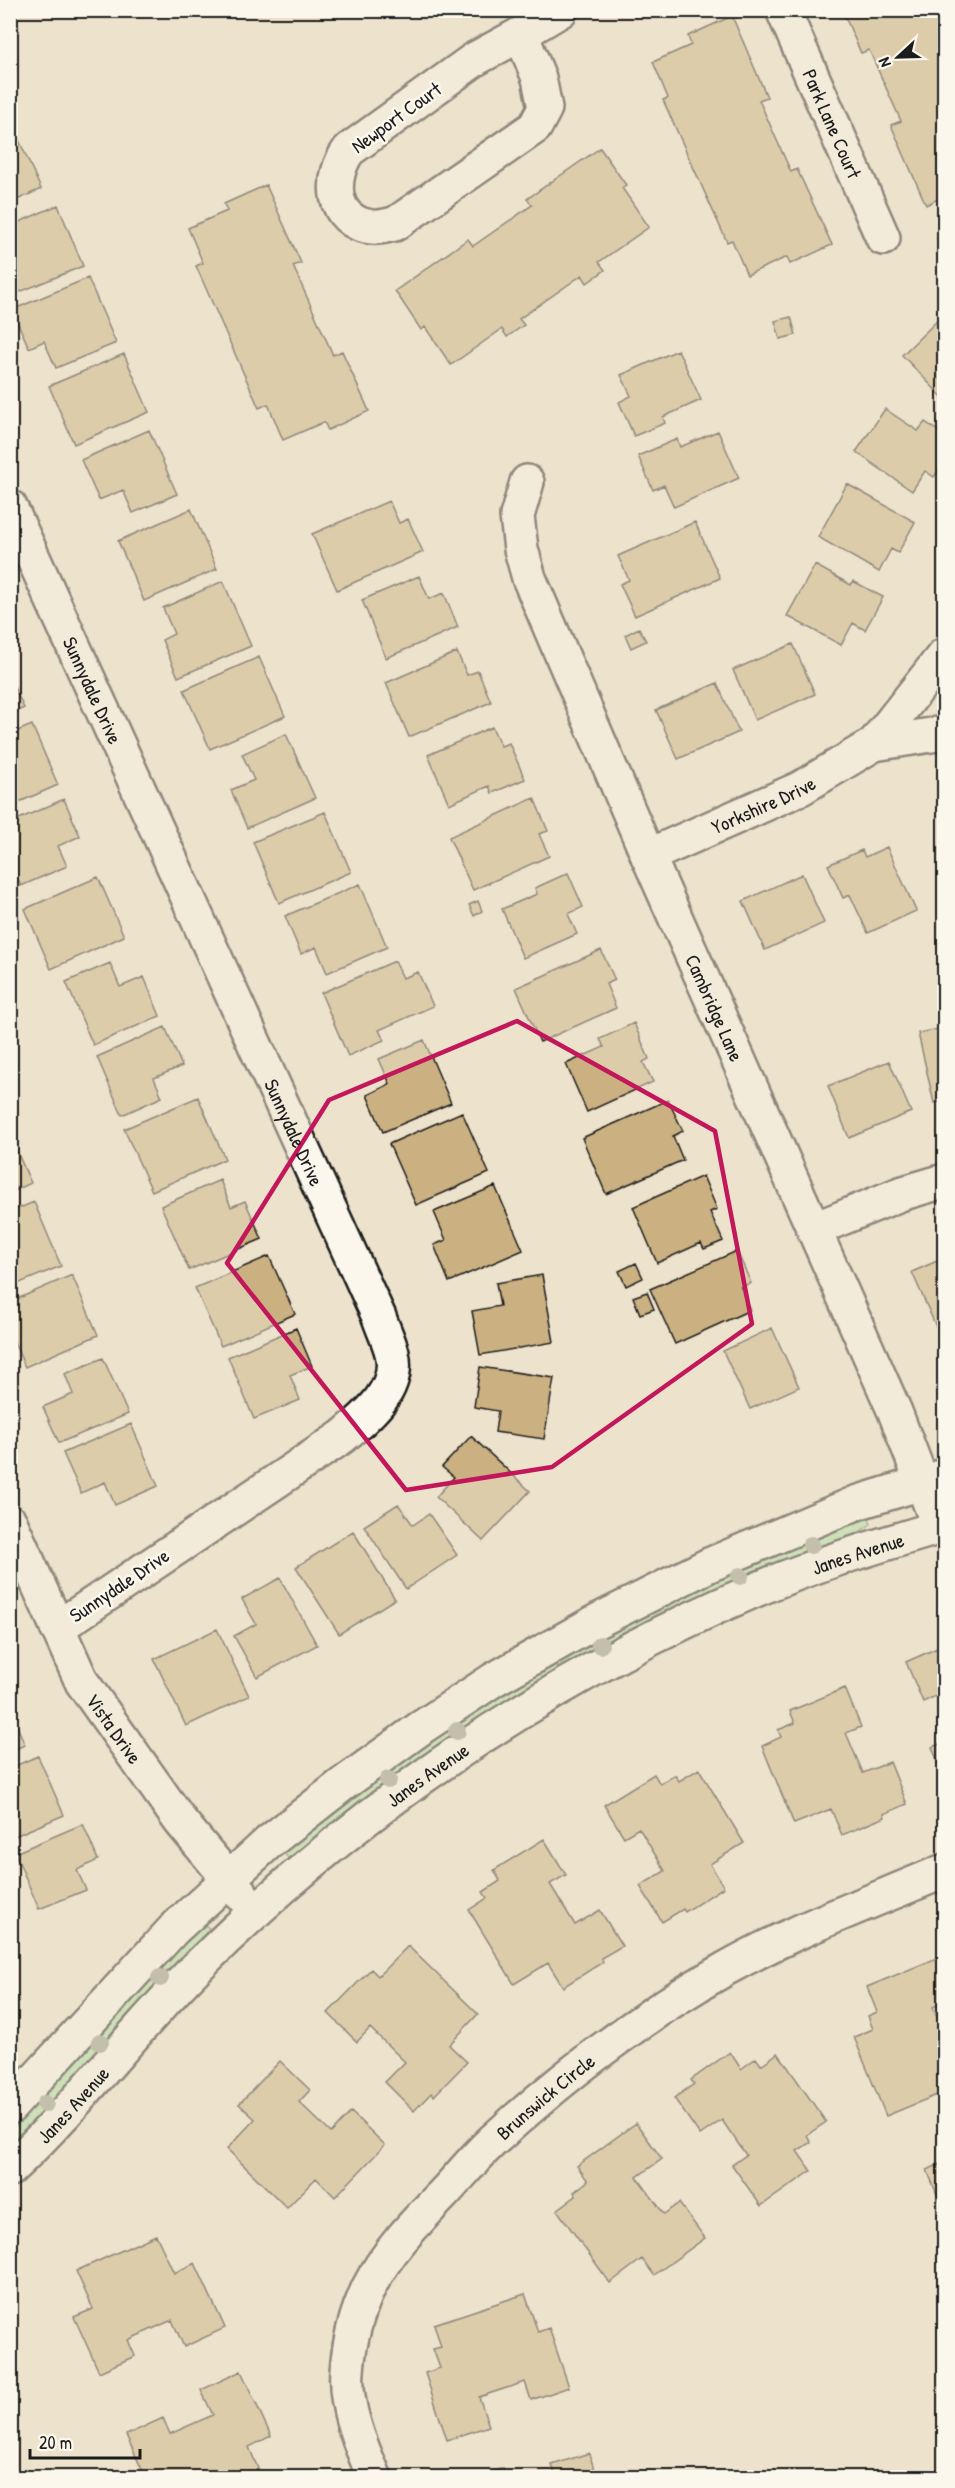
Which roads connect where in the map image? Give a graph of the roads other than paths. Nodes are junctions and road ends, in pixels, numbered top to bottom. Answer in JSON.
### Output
{"nodes":[{"id":1,"x":561,"y":10,"type":"edge"},
{"id":2,"x":783,"y":10,"type":"edge"},
{"id":3,"x":521,"y":34,"type":"junction"},
{"id":4,"x":883,"y":238,"type":"dead end"},
{"id":5,"x":527,"y":482,"type":"dead end"},
{"id":6,"x":10,"y":507,"type":"edge"},
{"id":7,"x":945,"y":655,"type":"edge"},
{"id":8,"x":945,"y":734,"type":"edge"},
{"id":9,"x":874,"y":744,"type":"junction"},
{"id":10,"x":648,"y":856,"type":"junction"},
{"id":11,"x":945,"y":1181,"type":"edge"},
{"id":12,"x":815,"y":1229,"type":"junction"},
{"id":13,"x":934,"y":1479,"type":"edge"},
{"id":14,"x":10,"y":1522,"type":"edge"},
{"id":15,"x":942,"y":1526,"type":"edge"},
{"id":16,"x":57,"y":1628,"type":"junction"},
{"id":17,"x":945,"y":1871,"type":"edge"},
{"id":18,"x":229,"y":1880,"type":"junction"},
{"id":19,"x":257,"y":1912,"type":"junction"},
{"id":20,"x":10,"y":2107,"type":"edge"},
{"id":21,"x":10,"y":2169,"type":"edge"},
{"id":22,"x":375,"y":2478,"type":"edge"}],
"edges":[{"from":1,"to":3,"type":"street","name":"Newport Court"},
{"from":2,"to":4,"type":"street","name":"Park Lane Court"},
{"from":3,"to":3,"type":"street","name":"Newport Court"},
{"from":5,"to":10,"type":"street","name":"Cambridge Lane"},
{"from":6,"to":16,"type":"street","name":"Sunnydale Drive"},
{"from":7,"to":9,"type":"street","name":"Yorkshire Drive"},
{"from":8,"to":9,"type":"street","name":"Yorkshire Drive"},
{"from":9,"to":10,"type":"street","name":"Yorkshire Drive"},
{"from":10,"to":12,"type":"street","name":"Cambridge Lane"},
{"from":11,"to":12,"type":"street"},
{"from":12,"to":13,"type":"street","name":"Cambridge Lane"},
{"from":13,"to":15,"type":"street","name":"Cambridge Lane"},
{"from":13,"to":18,"type":"street"},
{"from":14,"to":16,"type":"street","name":"Vista Drive"},
{"from":15,"to":19,"type":"street","name":"Janes Avenue"},
{"from":16,"to":18,"type":"street","name":"Vista Drive"},
{"from":17,"to":22,"type":"street","name":"Brunswick Circle"},
{"from":18,"to":19,"type":"street","name":"Vista Drive"},
{"from":18,"to":20,"type":"street"},
{"from":19,"to":21,"type":"street","name":"Janes Avenue"}]}
